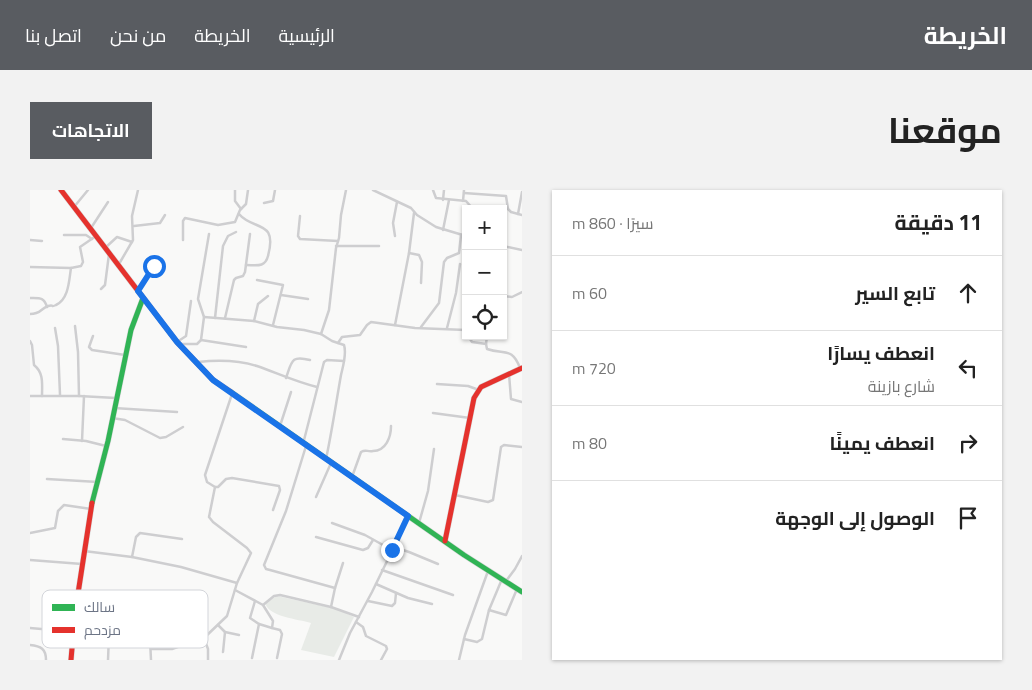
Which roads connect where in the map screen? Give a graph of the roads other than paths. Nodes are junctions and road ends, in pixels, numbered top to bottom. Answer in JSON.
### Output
{"nodes":[{"id":1,"x":61,"y":190,"type":"edge"},
{"id":2,"x":88,"y":190,"type":"edge"},
{"id":3,"x":138,"y":190,"type":"edge"},
{"id":4,"x":235,"y":190,"type":"edge"},
{"id":5,"x":248,"y":190,"type":"edge"},
{"id":6,"x":275,"y":190,"type":"edge"},
{"id":7,"x":346,"y":190,"type":"edge"},
{"id":8,"x":373,"y":190,"type":"edge"},
{"id":9,"x":433,"y":190,"type":"edge"},
{"id":10,"x":444,"y":190,"type":"edge"},
{"id":11,"x":464,"y":192,"type":"edge"},
{"id":12,"x":522,"y":192,"type":"edge"},
{"id":13,"x":443,"y":200,"type":"junction"},
{"id":14,"x":449,"y":200,"type":"junction"},
{"id":15,"x":463,"y":201,"type":"junction"},
{"id":16,"x":108,"y":202,"type":"dead end"},
{"id":17,"x":397,"y":202,"type":"junction"},
{"id":18,"x":264,"y":203,"type":"dead end"},
{"id":19,"x":470,"y":205,"type":"edge"},
{"id":20,"x":74,"y":207,"type":"junction"},
{"id":21,"x":241,"y":209,"type":"junction"},
{"id":22,"x":414,"y":213,"type":"junction"},
{"id":23,"x":164,"y":214,"type":"dead end"},
{"id":24,"x":238,"y":214,"type":"junction"},
{"id":25,"x":518,"y":214,"type":"junction"},
{"id":26,"x":522,"y":215,"type":"edge"},
{"id":27,"x":300,"y":216,"type":"dead end"},
{"id":28,"x":134,"y":226,"type":"junction"},
{"id":29,"x":90,"y":229,"type":"junction"},
{"id":30,"x":443,"y":230,"type":"junction"},
{"id":31,"x":236,"y":232,"type":"dead end"},
{"id":32,"x":209,"y":234,"type":"dead end"},
{"id":33,"x":250,"y":234,"type":"dead end"},
{"id":34,"x":64,"y":235,"type":"dead end"},
{"id":35,"x":461,"y":235,"type":"joint"},
{"id":36,"x":395,"y":236,"type":"dead end"},
{"id":37,"x":94,"y":237,"type":"junction"},
{"id":38,"x":30,"y":240,"type":"edge"},
{"id":39,"x":183,"y":240,"type":"dead end"},
{"id":40,"x":42,"y":241,"type":"dead end"},
{"id":41,"x":338,"y":241,"type":"junction"},
{"id":42,"x":132,"y":242,"type":"junction"},
{"id":43,"x":336,"y":246,"type":"junction"},
{"id":44,"x":379,"y":246,"type":"dead end"},
{"id":45,"x":507,"y":247,"type":"edge"},
{"id":46,"x":105,"y":248,"type":"junction"},
{"id":47,"x":522,"y":250,"type":"edge"},
{"id":48,"x":409,"y":253,"type":"junction"},
{"id":49,"x":109,"y":254,"type":"junction"},
{"id":50,"x":161,"y":262,"type":"dead end"},
{"id":51,"x":460,"y":264,"type":"dead end"},
{"id":52,"x":246,"y":265,"type":"junction"},
{"id":53,"x":118,"y":266,"type":"junction"},
{"id":54,"x":30,"y":267,"type":"edge"},
{"id":55,"x":71,"y":268,"type":"junction"},
{"id":56,"x":257,"y":280,"type":"dead end"},
{"id":57,"x":421,"y":284,"type":"dead end"},
{"id":58,"x":101,"y":289,"type":"dead end"},
{"id":59,"x":138,"y":291,"type":"junction"},
{"id":60,"x":522,"y":292,"type":"edge"},
{"id":61,"x":268,"y":296,"type":"dead end"},
{"id":62,"x":281,"y":296,"type":"junction"},
{"id":63,"x":507,"y":296,"type":"edge"},
{"id":64,"x":30,"y":298,"type":"edge"},
{"id":65,"x":143,"y":298,"type":"junction"},
{"id":66,"x":308,"y":299,"type":"dead end"},
{"id":67,"x":191,"y":301,"type":"dead end"},
{"id":68,"x":47,"y":307,"type":"junction"},
{"id":69,"x":30,"y":314,"type":"edge"},
{"id":70,"x":204,"y":317,"type":"junction"},
{"id":71,"x":215,"y":318,"type":"junction"},
{"id":72,"x":226,"y":318,"type":"junction"},
{"id":73,"x":254,"y":321,"type":"junction"},
{"id":74,"x":395,"y":325,"type":"junction"},
{"id":75,"x":75,"y":326,"type":"dead end"},
{"id":76,"x":273,"y":326,"type":"junction"},
{"id":77,"x":55,"y":328,"type":"dead end"},
{"id":78,"x":421,"y":328,"type":"junction"},
{"id":79,"x":447,"y":328,"type":"junction"},
{"id":80,"x":462,"y":330,"type":"edge"},
{"id":81,"x":321,"y":334,"type":"junction"},
{"id":82,"x":93,"y":336,"type":"dead end"},
{"id":83,"x":200,"y":340,"type":"junction"},
{"id":84,"x":471,"y":340,"type":"edge"},
{"id":85,"x":486,"y":340,"type":"edge"},
{"id":86,"x":30,"y":341,"type":"edge"},
{"id":87,"x":178,"y":343,"type":"junction"},
{"id":88,"x":338,"y":343,"type":"junction"},
{"id":89,"x":486,"y":344,"type":"junction"},
{"id":90,"x":246,"y":347,"type":"dead end"},
{"id":91,"x":125,"y":355,"type":"junction"},
{"id":92,"x":310,"y":360,"type":"dead end"},
{"id":93,"x":344,"y":362,"type":"junction"},
{"id":94,"x":195,"y":363,"type":"junction"},
{"id":95,"x":521,"y":368,"type":"edge"},
{"id":96,"x":509,"y":374,"type":"junction"},
{"id":97,"x":286,"y":378,"type":"junction"},
{"id":98,"x":437,"y":384,"type":"dead end"},
{"id":99,"x":317,"y":387,"type":"junction"},
{"id":100,"x":479,"y":390,"type":"junction"},
{"id":101,"x":291,"y":392,"type":"dead end"},
{"id":102,"x":232,"y":394,"type":"junction"},
{"id":103,"x":60,"y":395,"type":"junction"},
{"id":104,"x":30,"y":396,"type":"edge"},
{"id":105,"x":42,"y":396,"type":"junction"},
{"id":106,"x":79,"y":396,"type":"junction"},
{"id":107,"x":84,"y":396,"type":"junction"},
{"id":108,"x":116,"y":398,"type":"junction"},
{"id":109,"x":522,"y":402,"type":"edge"},
{"id":110,"x":114,"y":408,"type":"junction"},
{"id":111,"x":177,"y":412,"type":"dead end"},
{"id":112,"x":433,"y":413,"type":"dead end"},
{"id":113,"x":112,"y":418,"type":"junction"},
{"id":114,"x":470,"y":418,"type":"junction"},
{"id":115,"x":391,"y":426,"type":"dead end"},
{"id":116,"x":183,"y":427,"type":"dead end"},
{"id":117,"x":279,"y":427,"type":"junction"},
{"id":118,"x":63,"y":439,"type":"dead end"},
{"id":119,"x":82,"y":440,"type":"junction"},
{"id":120,"x":304,"y":445,"type":"junction"},
{"id":121,"x":106,"y":446,"type":"junction"},
{"id":122,"x":522,"y":447,"type":"edge"},
{"id":123,"x":434,"y":449,"type":"dead end"},
{"id":124,"x":328,"y":461,"type":"junction"},
{"id":125,"x":352,"y":477,"type":"junction"},
{"id":126,"x":47,"y":479,"type":"dead end"},
{"id":127,"x":98,"y":482,"type":"junction"},
{"id":128,"x":215,"y":487,"type":"junction"},
{"id":129,"x":455,"y":495,"type":"junction"},
{"id":130,"x":316,"y":497,"type":"dead end"},
{"id":131,"x":91,"y":509,"type":"junction"},
{"id":132,"x":273,"y":510,"type":"dead end"},
{"id":133,"x":408,"y":516,"type":"junction"},
{"id":134,"x":332,"y":523,"type":"dead end"},
{"id":135,"x":419,"y":523,"type":"junction"},
{"id":136,"x":30,"y":533,"type":"edge"},
{"id":137,"x":316,"y":537,"type":"dead end"},
{"id":138,"x":182,"y":539,"type":"dead end"},
{"id":139,"x":373,"y":540,"type":"junction"},
{"id":140,"x":446,"y":542,"type":"junction"},
{"id":141,"x":392,"y":550,"type":"junction"},
{"id":142,"x":84,"y":551,"type":"junction"},
{"id":143,"x":522,"y":556,"type":"edge"},
{"id":144,"x":132,"y":557,"type":"junction"},
{"id":145,"x":30,"y":560,"type":"edge"},
{"id":146,"x":342,"y":563,"type":"dead end"},
{"id":147,"x":82,"y":564,"type":"junction"},
{"id":148,"x":438,"y":564,"type":"dead end"},
{"id":149,"x":382,"y":570,"type":"junction"},
{"id":150,"x":488,"y":570,"type":"junction"},
{"id":151,"x":504,"y":580,"type":"junction"},
{"id":152,"x":237,"y":583,"type":"junction"},
{"id":153,"x":376,"y":584,"type":"junction"},
{"id":154,"x":335,"y":588,"type":"junction"},
{"id":155,"x":79,"y":590,"type":"edge"},
{"id":156,"x":236,"y":590,"type":"junction"},
{"id":157,"x":520,"y":590,"type":"edge"},
{"id":158,"x":396,"y":593,"type":"junction"},
{"id":159,"x":453,"y":595,"type":"dead end"},
{"id":160,"x":368,"y":600,"type":"junction"},
{"id":161,"x":255,"y":601,"type":"junction"},
{"id":162,"x":432,"y":604,"type":"dead end"},
{"id":163,"x":263,"y":605,"type":"junction"},
{"id":164,"x":331,"y":607,"type":"junction"},
{"id":165,"x":489,"y":610,"type":"junction"},
{"id":166,"x":358,"y":617,"type":"junction"},
{"id":167,"x":356,"y":622,"type":"junction"},
{"id":168,"x":259,"y":624,"type":"junction"},
{"id":169,"x":218,"y":625,"type":"junction"},
{"id":170,"x":272,"y":628,"type":"junction"},
{"id":171,"x":225,"y":632,"type":"junction"},
{"id":172,"x":208,"y":633,"type":"edge"},
{"id":173,"x":239,"y":635,"type":"dead end"},
{"id":174,"x":464,"y":639,"type":"junction"},
{"id":175,"x":30,"y":645,"type":"edge"},
{"id":176,"x":175,"y":648,"type":"edge"},
{"id":177,"x":151,"y":649,"type":"joint"},
{"id":178,"x":223,"y":652,"type":"dead end"},
{"id":179,"x":252,"y":658,"type":"dead end"},
{"id":180,"x":277,"y":658,"type":"dead end"},
{"id":181,"x":381,"y":659,"type":"edge"},
{"id":182,"x":46,"y":660,"type":"edge"},
{"id":183,"x":151,"y":660,"type":"edge"},
{"id":184,"x":339,"y":660,"type":"edge"},
{"id":185,"x":387,"y":660,"type":"edge"},
{"id":186,"x":459,"y":660,"type":"edge"}],
"edges":[{"from":1,"to":20,"type":"street"},
{"from":2,"to":20,"type":"street"},
{"from":3,"to":28,"type":"street"},
{"from":4,"to":21,"type":"street"},
{"from":5,"to":21,"type":"street"},
{"from":6,"to":18,"type":"street"},
{"from":7,"to":41,"type":"street"},
{"from":8,"to":17,"type":"street"},
{"from":9,"to":13,"type":"street"},
{"from":10,"to":13,"type":"street"},
{"from":11,"to":15,"type":"street"},
{"from":11,"to":25,"type":"street"},
{"from":12,"to":25,"type":"street"},
{"from":13,"to":14,"type":"street"},
{"from":14,"to":15,"type":"street"},
{"from":14,"to":30,"type":"street"},
{"from":15,"to":19,"type":"street"},
{"from":16,"to":29,"type":"street"},
{"from":17,"to":22,"type":"street"},
{"from":17,"to":36,"type":"street"},
{"from":20,"to":29,"type":"street"},
{"from":21,"to":24,"type":"street"},
{"from":22,"to":30,"type":"street"},
{"from":22,"to":48,"type":"street"},
{"from":23,"to":28,"type":"street"},
{"from":24,"to":39,"type":"street"},
{"from":24,"to":52,"type":"street"},
{"from":25,"to":26,"type":"street"},
{"from":27,"to":41,"type":"street"},
{"from":28,"to":42,"type":"street"},
{"from":29,"to":37,"type":"street"},
{"from":30,"to":35,"type":"street"},
{"from":31,"to":71,"type":"street"},
{"from":32,"to":70,"type":"street"},
{"from":33,"to":52,"type":"street"},
{"from":34,"to":37,"type":"street"},
{"from":35,"to":78,"type":"street"},
{"from":37,"to":46,"type":"street"},
{"from":37,"to":55,"type":"street"},
{"from":38,"to":40,"type":"street"},
{"from":41,"to":43,"type":"street"},
{"from":42,"to":46,"type":"street"},
{"from":42,"to":53,"type":"street"},
{"from":43,"to":44,"type":"street"},
{"from":43,"to":81,"type":"street"},
{"from":45,"to":47,"type":"street"},
{"from":46,"to":49,"type":"street"},
{"from":48,"to":57,"type":"street"},
{"from":48,"to":74,"type":"street"},
{"from":49,"to":53,"type":"street"},
{"from":49,"to":58,"type":"street"},
{"from":50,"to":59,"type":"street"},
{"from":51,"to":79,"type":"street"},
{"from":52,"to":72,"type":"street"},
{"from":53,"to":59,"type":"street"},
{"from":54,"to":55,"type":"street"},
{"from":55,"to":68,"type":"street"},
{"from":56,"to":62,"type":"street"},
{"from":59,"to":65,"type":"street"},
{"from":60,"to":63,"type":"street"},
{"from":61,"to":73,"type":"street"},
{"from":62,"to":66,"type":"street"},
{"from":62,"to":76,"type":"street"},
{"from":64,"to":68,"type":"street"},
{"from":65,"to":87,"type":"street"},
{"from":65,"to":91,"type":"street"},
{"from":67,"to":87,"type":"street"},
{"from":68,"to":69,"type":"street"},
{"from":70,"to":71,"type":"street"},
{"from":70,"to":83,"type":"street"},
{"from":71,"to":72,"type":"street"},
{"from":72,"to":73,"type":"street"},
{"from":73,"to":76,"type":"street"},
{"from":74,"to":78,"type":"street"},
{"from":74,"to":88,"type":"street"},
{"from":75,"to":106,"type":"street"},
{"from":76,"to":81,"type":"street"},
{"from":77,"to":103,"type":"street"},
{"from":78,"to":79,"type":"street"},
{"from":79,"to":80,"type":"street"},
{"from":81,"to":88,"type":"street"},
{"from":82,"to":91,"type":"street"},
{"from":83,"to":87,"type":"street"},
{"from":83,"to":90,"type":"street"},
{"from":84,"to":89,"type":"street"},
{"from":85,"to":89,"type":"street"},
{"from":86,"to":105,"type":"street"},
{"from":87,"to":94,"type":"street"},
{"from":88,"to":93,"type":"street"},
{"from":89,"to":95,"type":"street"},
{"from":91,"to":108,"type":"street"},
{"from":92,"to":97,"type":"street"},
{"from":93,"to":99,"type":"street"},
{"from":93,"to":124,"type":"street"},
{"from":94,"to":97,"type":"street"},
{"from":94,"to":102,"type":"street"},
{"from":95,"to":96,"type":"street"},
{"from":96,"to":100,"type":"street"},
{"from":96,"to":109,"type":"street"},
{"from":97,"to":99,"type":"street"},
{"from":98,"to":100,"type":"street"},
{"from":99,"to":120,"type":"street"},
{"from":100,"to":114,"type":"street"},
{"from":101,"to":117,"type":"street"},
{"from":102,"to":117,"type":"street"},
{"from":102,"to":128,"type":"street"},
{"from":103,"to":105,"type":"street"},
{"from":103,"to":106,"type":"street"},
{"from":104,"to":105,"type":"street"},
{"from":106,"to":107,"type":"street"},
{"from":107,"to":108,"type":"street"},
{"from":107,"to":119,"type":"street"},
{"from":108,"to":110,"type":"street"},
{"from":110,"to":111,"type":"street"},
{"from":110,"to":113,"type":"street"},
{"from":112,"to":114,"type":"street"},
{"from":113,"to":116,"type":"street"},
{"from":113,"to":121,"type":"street"},
{"from":114,"to":129,"type":"street"},
{"from":115,"to":125,"type":"street"},
{"from":117,"to":120,"type":"street"},
{"from":118,"to":119,"type":"street"},
{"from":119,"to":121,"type":"street"},
{"from":120,"to":124,"type":"street"},
{"from":120,"to":154,"type":"street"},
{"from":121,"to":127,"type":"street"},
{"from":122,"to":129,"type":"street"},
{"from":123,"to":135,"type":"street"},
{"from":124,"to":125,"type":"street"},
{"from":124,"to":130,"type":"street"},
{"from":125,"to":133,"type":"street"},
{"from":126,"to":127,"type":"street"},
{"from":127,"to":131,"type":"street"},
{"from":128,"to":132,"type":"street"},
{"from":128,"to":152,"type":"street"},
{"from":129,"to":140,"type":"street"},
{"from":131,"to":136,"type":"street"},
{"from":131,"to":142,"type":"street"},
{"from":133,"to":135,"type":"street"},
{"from":133,"to":141,"type":"street"},
{"from":134,"to":139,"type":"street"},
{"from":135,"to":140,"type":"street"},
{"from":137,"to":139,"type":"street"},
{"from":138,"to":144,"type":"street"},
{"from":139,"to":141,"type":"street"},
{"from":140,"to":150,"type":"street"},
{"from":141,"to":148,"type":"street"},
{"from":141,"to":149,"type":"street"},
{"from":142,"to":144,"type":"street"},
{"from":142,"to":147,"type":"street"},
{"from":143,"to":151,"type":"street"},
{"from":144,"to":152,"type":"street"},
{"from":145,"to":147,"type":"street"},
{"from":146,"to":154,"type":"street"},
{"from":147,"to":155,"type":"street"},
{"from":149,"to":153,"type":"street"},
{"from":149,"to":159,"type":"street"},
{"from":150,"to":151,"type":"street"},
{"from":150,"to":174,"type":"street"},
{"from":151,"to":157,"type":"street"},
{"from":151,"to":165,"type":"street"},
{"from":152,"to":156,"type":"street"},
{"from":153,"to":158,"type":"street"},
{"from":153,"to":160,"type":"street"},
{"from":154,"to":164,"type":"street"},
{"from":156,"to":161,"type":"street"},
{"from":156,"to":169,"type":"street"},
{"from":157,"to":165,"type":"street"},
{"from":158,"to":160,"type":"street"},
{"from":158,"to":162,"type":"street"},
{"from":160,"to":166,"type":"street"},
{"from":161,"to":163,"type":"street"},
{"from":161,"to":168,"type":"street"},
{"from":163,"to":164,"type":"street"},
{"from":163,"to":170,"type":"street"},
{"from":164,"to":166,"type":"street"},
{"from":165,"to":174,"type":"street"},
{"from":166,"to":167,"type":"street"},
{"from":167,"to":181,"type":"street"},
{"from":167,"to":184,"type":"street"},
{"from":168,"to":170,"type":"street"},
{"from":168,"to":179,"type":"street"},
{"from":169,"to":171,"type":"street"},
{"from":169,"to":172,"type":"street"},
{"from":170,"to":180,"type":"street"},
{"from":171,"to":173,"type":"street"},
{"from":171,"to":178,"type":"street"},
{"from":174,"to":186,"type":"street"},
{"from":175,"to":182,"type":"street"},
{"from":176,"to":177,"type":"street"},
{"from":177,"to":183,"type":"street"},
{"from":181,"to":185,"type":"street"}]}
